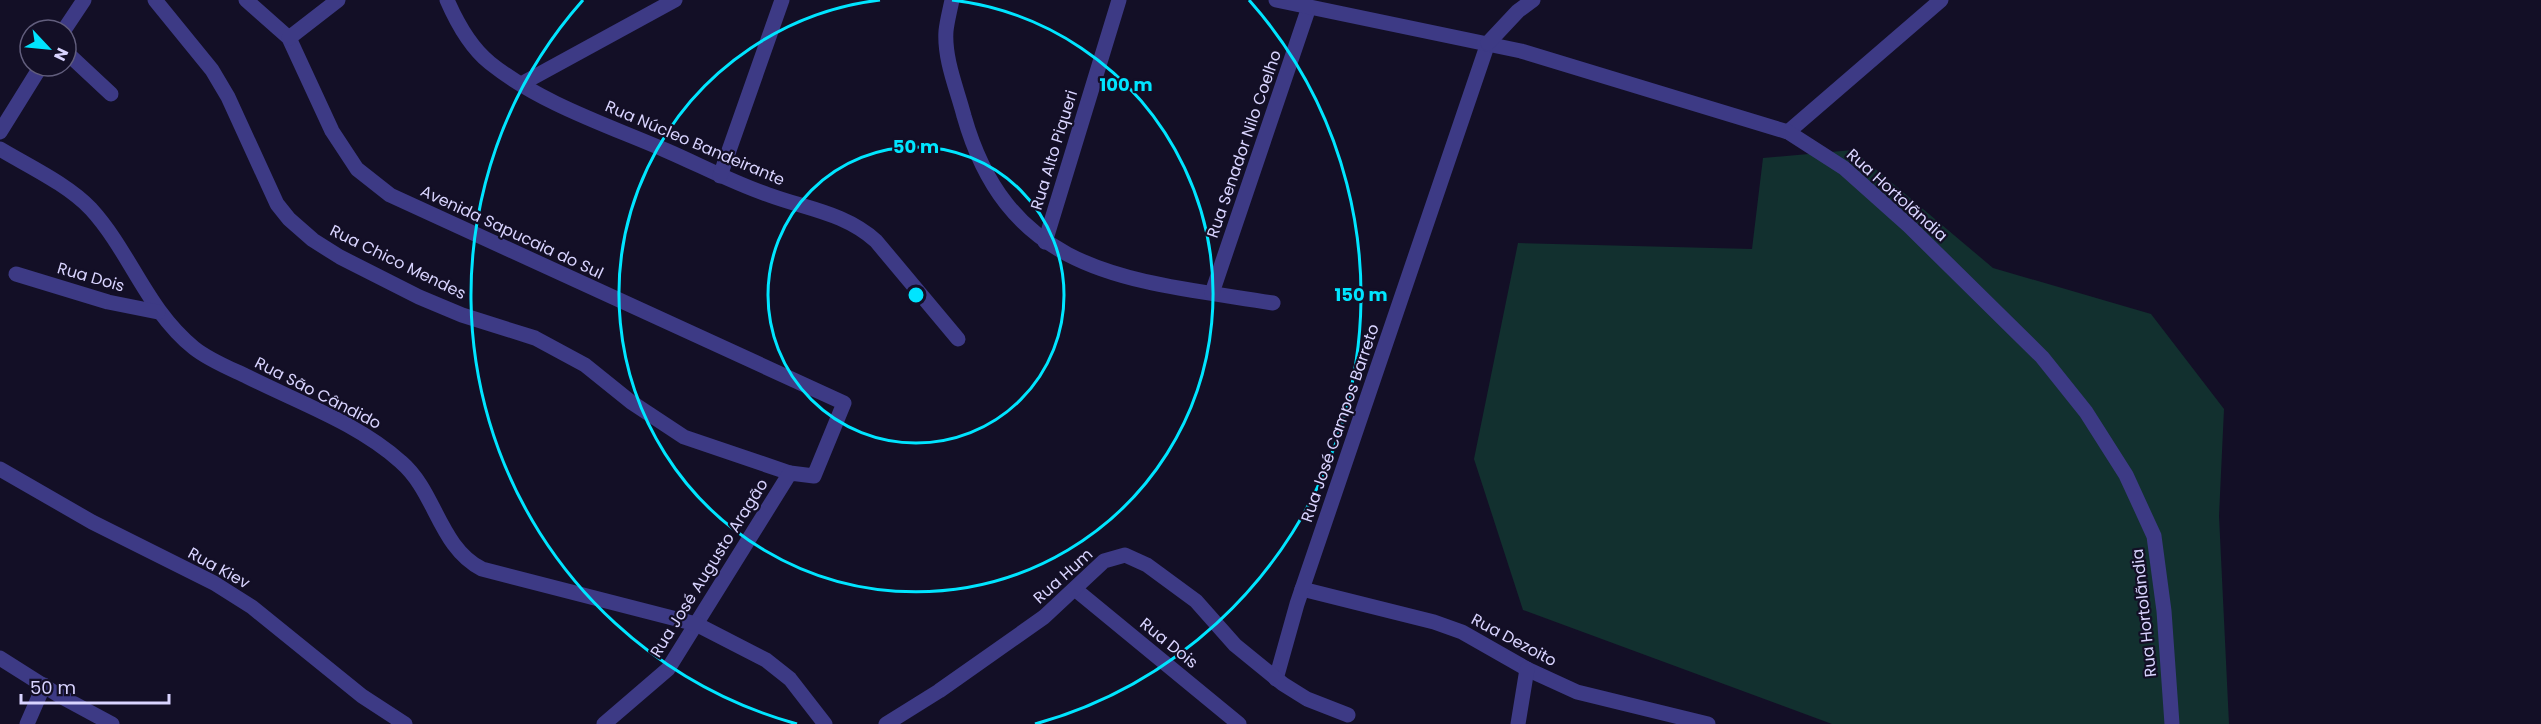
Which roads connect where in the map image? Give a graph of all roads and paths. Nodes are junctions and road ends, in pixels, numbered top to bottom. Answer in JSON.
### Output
{"nodes":[{"id":1,"x":84,"y":0,"type":"edge"},
{"id":2,"x":155,"y":0,"type":"edge"},
{"id":3,"x":246,"y":0,"type":"edge"},
{"id":4,"x":338,"y":0,"type":"edge"},
{"id":5,"x":447,"y":0,"type":"edge"},
{"id":6,"x":675,"y":0,"type":"edge"},
{"id":7,"x":782,"y":0,"type":"edge"},
{"id":8,"x":952,"y":0,"type":"edge"},
{"id":9,"x":1119,"y":0,"type":"edge"},
{"id":10,"x":1276,"y":0,"type":"edge"},
{"id":11,"x":1533,"y":0,"type":"edge"},
{"id":12,"x":1941,"y":0,"type":"edge"},
{"id":13,"x":1310,"y":7,"type":"junction"},
{"id":14,"x":72,"y":18,"type":"edge"},
{"id":15,"x":289,"y":38,"type":"junction"},
{"id":16,"x":1488,"y":43,"type":"junction"},
{"id":17,"x":78,"y":63,"type":"edge"},
{"id":18,"x":34,"y":78,"type":"edge"},
{"id":19,"x":523,"y":83,"type":"junction"},
{"id":20,"x":111,"y":93,"type":"dead end"},
{"id":21,"x":0,"y":132,"type":"edge"},
{"id":22,"x":1788,"y":132,"type":"junction"},
{"id":23,"x":0,"y":149,"type":"edge"},
{"id":24,"x":720,"y":176,"type":"junction"},
{"id":25,"x":1045,"y":242,"type":"junction"},
{"id":26,"x":16,"y":274,"type":"dead end"},
{"id":27,"x":1212,"y":293,"type":"junction"},
{"id":28,"x":1273,"y":303,"type":"dead end"},
{"id":29,"x":158,"y":312,"type":"junction"},
{"id":30,"x":958,"y":339,"type":"dead end"},
{"id":31,"x":844,"y":403,"type":"joint"},
{"id":32,"x":0,"y":468,"type":"edge"},
{"id":33,"x":790,"y":473,"type":"junction"},
{"id":34,"x":1302,"y":589,"type":"junction"},
{"id":35,"x":1076,"y":590,"type":"junction"},
{"id":36,"x":696,"y":624,"type":"junction"},
{"id":37,"x":0,"y":658,"type":"edge"},
{"id":38,"x":1527,"y":669,"type":"junction"},
{"id":39,"x":1276,"y":679,"type":"junction"},
{"id":40,"x":44,"y":685,"type":"junction"},
{"id":41,"x":1348,"y":715,"type":"dead end"},
{"id":42,"x":27,"y":724,"type":"edge"},
{"id":43,"x":112,"y":724,"type":"edge"},
{"id":44,"x":405,"y":724,"type":"edge"},
{"id":45,"x":604,"y":724,"type":"edge"},
{"id":46,"x":825,"y":724,"type":"edge"},
{"id":47,"x":886,"y":724,"type":"edge"},
{"id":48,"x":1239,"y":724,"type":"edge"},
{"id":49,"x":1518,"y":724,"type":"edge"},
{"id":50,"x":1708,"y":724,"type":"edge"},
{"id":51,"x":2172,"y":724,"type":"edge"}],
"edges":[{"from":1,"to":14,"type":"street"},
{"from":2,"to":33,"type":"street","name":"Rua Chico Mendes"},
{"from":3,"to":15,"type":"street","name":"Avenida Sapucaia do Sul"},
{"from":4,"to":15,"type":"street"},
{"from":5,"to":19,"type":"street","name":"Rua Núcleo Bandeirante"},
{"from":6,"to":19,"type":"street"},
{"from":7,"to":24,"type":"street"},
{"from":8,"to":25,"type":"street"},
{"from":9,"to":25,"type":"street","name":"Rua Alto Piqueri"},
{"from":10,"to":13,"type":"street","name":"Rua Hortolãndia"},
{"from":11,"to":16,"type":"street"},
{"from":12,"to":22,"type":"street"},
{"from":13,"to":16,"type":"street","name":"Rua Hortolãndia"},
{"from":13,"to":27,"type":"street","name":"Rua Senador Nilo Coelho"},
{"from":15,"to":31,"type":"street","name":"Avenida Sapucaia do Sul"},
{"from":16,"to":22,"type":"street","name":"Rua Hortolãndia"},
{"from":16,"to":34,"type":"street","name":"Rua José Campos Barreto"},
{"from":17,"to":20,"type":"street"},
{"from":18,"to":21,"type":"street"},
{"from":19,"to":24,"type":"street","name":"Rua Núcleo Bandeirante"},
{"from":22,"to":51,"type":"street","name":"Rua Hortolãndia"},
{"from":23,"to":29,"type":"street","name":"Rua São Cândido"},
{"from":24,"to":30,"type":"street","name":"Rua Núcleo Bandeirante"},
{"from":25,"to":27,"type":"street"},
{"from":26,"to":29,"type":"street","name":"Rua Dois"},
{"from":27,"to":28,"type":"street"},
{"from":29,"to":36,"type":"street","name":"Rua São Cândido"},
{"from":31,"to":33,"type":"street","name":"Rua José Augusto Aragão"},
{"from":32,"to":44,"type":"street","name":"Rua Kiev"},
{"from":33,"to":36,"type":"street","name":"Rua José Augusto Aragão"},
{"from":34,"to":38,"type":"street","name":"Rua Dezoito"},
{"from":34,"to":39,"type":"street","name":"Rua José Campos Barreto"},
{"from":35,"to":39,"type":"street","name":"Rua Hum"},
{"from":35,"to":47,"type":"street","name":"Rua Hum"},
{"from":35,"to":48,"type":"street","name":"Rua Dois"},
{"from":36,"to":45,"type":"street","name":"Rua José Augusto Aragão"},
{"from":36,"to":46,"type":"street","name":"Rua São Cândido"},
{"from":37,"to":40,"type":"street"},
{"from":38,"to":49,"type":"street"},
{"from":38,"to":50,"type":"street","name":"Rua Dezoito"},
{"from":39,"to":41,"type":"street","name":"Rua Hum"},
{"from":40,"to":42,"type":"street"},
{"from":40,"to":43,"type":"street"}]}
